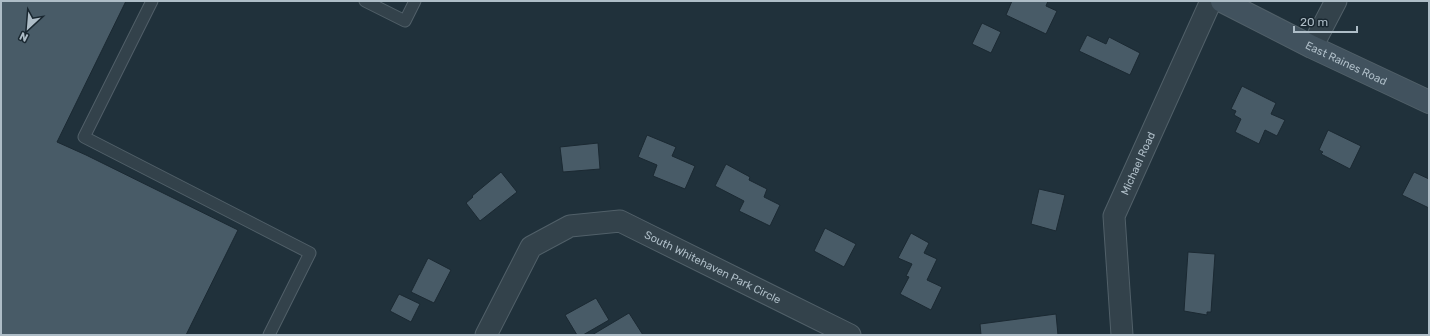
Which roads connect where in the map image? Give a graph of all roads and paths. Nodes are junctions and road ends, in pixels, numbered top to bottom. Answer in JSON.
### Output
{"nodes":[{"id":1,"x":152,"y":1,"type":"edge"},
{"id":2,"x":365,"y":1,"type":"edge"},
{"id":3,"x":415,"y":1,"type":"edge"},
{"id":4,"x":1211,"y":1,"type":"edge"},
{"id":5,"x":1222,"y":1,"type":"edge"},
{"id":6,"x":1336,"y":1,"type":"edge"},
{"id":7,"x":1312,"y":47,"type":"junction"},
{"id":8,"x":1429,"y":102,"type":"edge"},
{"id":9,"x":269,"y":335,"type":"edge"},
{"id":10,"x":486,"y":335,"type":"edge"},
{"id":11,"x":850,"y":335,"type":"edge"},
{"id":12,"x":1122,"y":335,"type":"edge"}],
"edges":[{"from":1,"to":9,"type":"lane"},
{"from":2,"to":3,"type":"lane"},
{"from":4,"to":12,"type":"street","name":"Michael Road"},
{"from":5,"to":7,"type":"main road","name":"East Raines Road"},
{"from":6,"to":7,"type":"street"},
{"from":7,"to":8,"type":"main road","name":"East Raines Road"},
{"from":10,"to":11,"type":"street","name":"South Whitehaven Park Circle"}]}
